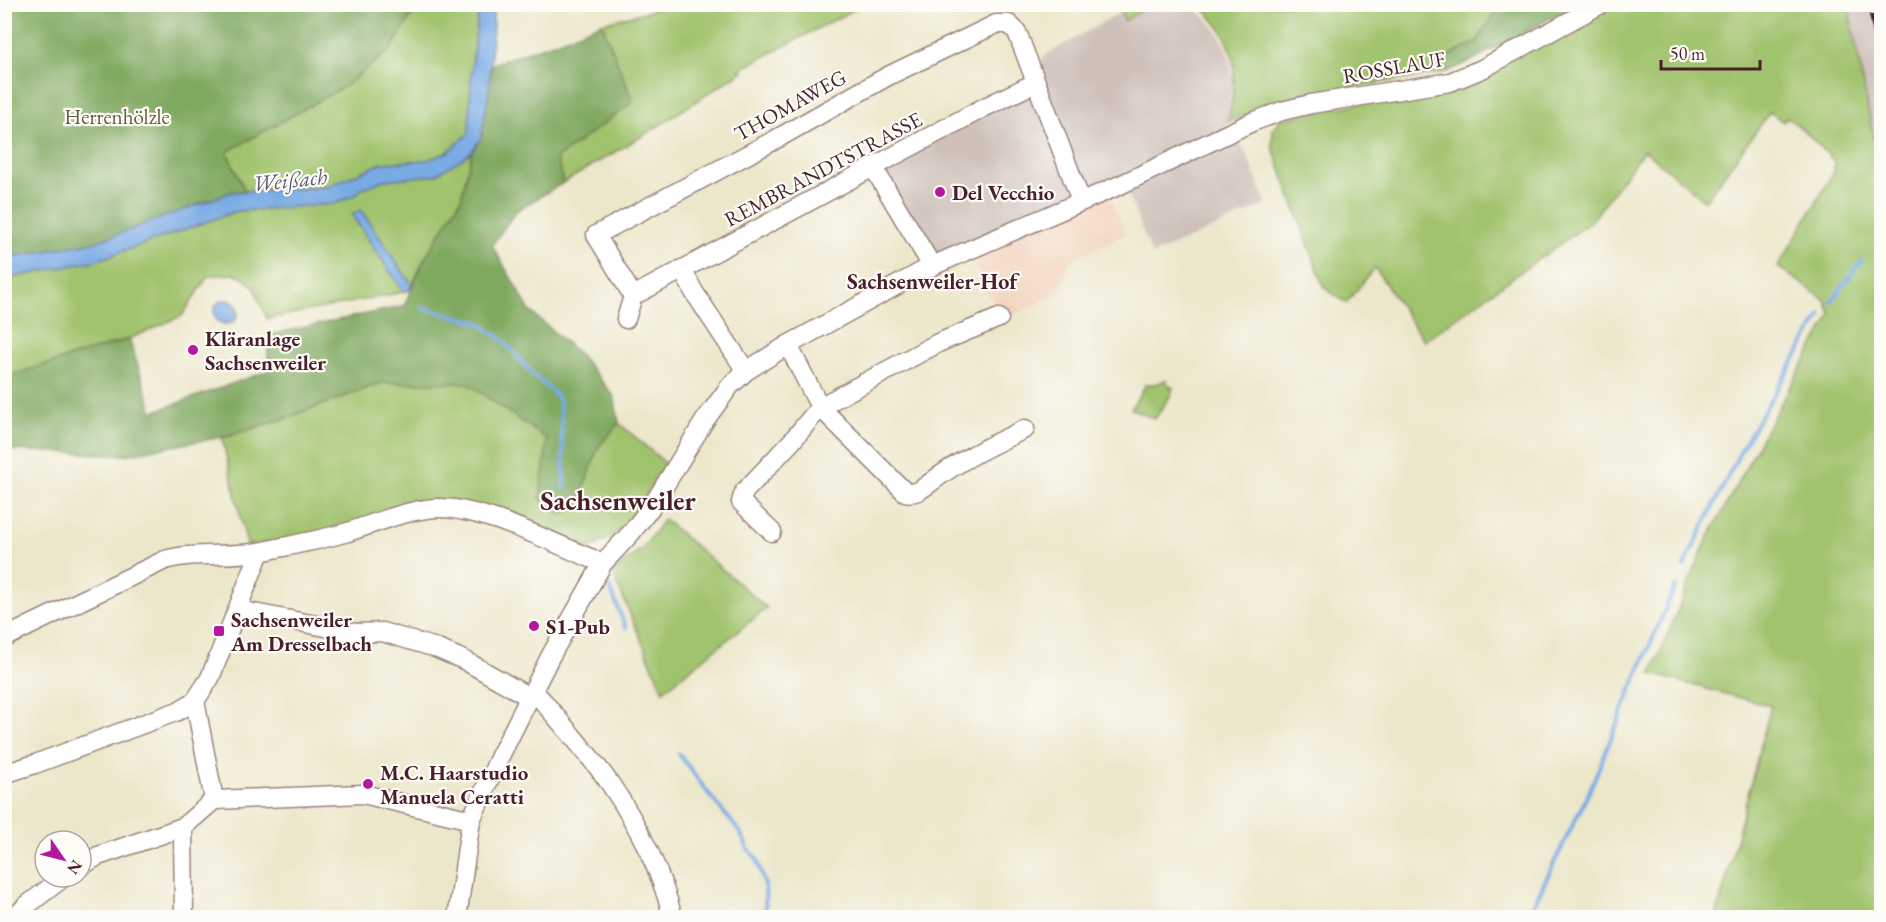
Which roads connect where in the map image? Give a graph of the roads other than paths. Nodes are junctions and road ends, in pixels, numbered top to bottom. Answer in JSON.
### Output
{"nodes":[{"id":1,"x":1601,"y":4,"type":"edge"},
{"id":2,"x":1035,"y":83,"type":"junction"},
{"id":3,"x":873,"y":167,"type":"junction"},
{"id":4,"x":1081,"y":201,"type":"junction"},
{"id":5,"x":932,"y":266,"type":"junction"},
{"id":6,"x":682,"y":269,"type":"junction"},
{"id":7,"x":633,"y":296,"type":"junction"},
{"id":8,"x":999,"y":318,"type":"dead end"},
{"id":9,"x":626,"y":319,"type":"dead end"},
{"id":10,"x":788,"y":345,"type":"junction"},
{"id":11,"x":746,"y":371,"type":"junction"},
{"id":12,"x":820,"y":407,"type":"junction"},
{"id":13,"x":1025,"y":429,"type":"dead end"},
{"id":14,"x":772,"y":532,"type":"dead end"},
{"id":15,"x":260,"y":552,"type":"junction"},
{"id":16,"x":603,"y":563,"type":"junction"},
{"id":17,"x":238,"y":610,"type":"junction"},
{"id":18,"x":4,"y":638,"type":"edge"},
{"id":19,"x":531,"y":694,"type":"junction"},
{"id":20,"x":195,"y":701,"type":"junction"},
{"id":21,"x":4,"y":774,"type":"edge"},
{"id":22,"x":214,"y":800,"type":"junction"},
{"id":23,"x":471,"y":820,"type":"junction"},
{"id":24,"x":183,"y":827,"type":"junction"},
{"id":25,"x":93,"y":859,"type":"edge"},
{"id":26,"x":48,"y":889,"type":"edge"},
{"id":27,"x":14,"y":918,"type":"edge"},
{"id":28,"x":184,"y":918,"type":"edge"},
{"id":29,"x":457,"y":918,"type":"edge"},
{"id":30,"x":674,"y":918,"type":"edge"}],
"edges":[{"from":1,"to":4,"type":"street","name":"ROSSLAUF"},
{"from":2,"to":3,"type":"street","name":"REMBRANDTSTRASSE"},
{"from":2,"to":4,"type":"street"},
{"from":2,"to":7,"type":"street","name":"THOMAWEG"},
{"from":3,"to":5,"type":"street"},
{"from":3,"to":6,"type":"street","name":"REMBRANDTSTRASSE"},
{"from":4,"to":5,"type":"street","name":"ROSSLAUF"},
{"from":5,"to":10,"type":"street","name":"ROSSLAUF"},
{"from":6,"to":7,"type":"street","name":"REMBRANDTSTRASSE"},
{"from":6,"to":11,"type":"street"},
{"from":7,"to":9,"type":"street"},
{"from":8,"to":12,"type":"street"},
{"from":10,"to":11,"type":"street","name":"ROSSLAUF"},
{"from":10,"to":12,"type":"street"},
{"from":11,"to":16,"type":"street","name":"ROSSLAUF"},
{"from":12,"to":13,"type":"street"},
{"from":12,"to":14,"type":"street"},
{"from":15,"to":16,"type":"street"},
{"from":15,"to":17,"type":"street"},
{"from":15,"to":18,"type":"street"},
{"from":16,"to":19,"type":"street","name":"ROSSLAUF"},
{"from":17,"to":19,"type":"street"},
{"from":17,"to":20,"type":"street"},
{"from":19,"to":23,"type":"street","name":"ROSSLAUF"},
{"from":19,"to":30,"type":"street"},
{"from":20,"to":21,"type":"street"},
{"from":20,"to":22,"type":"street"},
{"from":22,"to":23,"type":"street"},
{"from":22,"to":24,"type":"street"},
{"from":23,"to":29,"type":"street","name":"ROSSLAUF"},
{"from":24,"to":25,"type":"street"},
{"from":24,"to":28,"type":"street"},
{"from":26,"to":27,"type":"street"}]}
